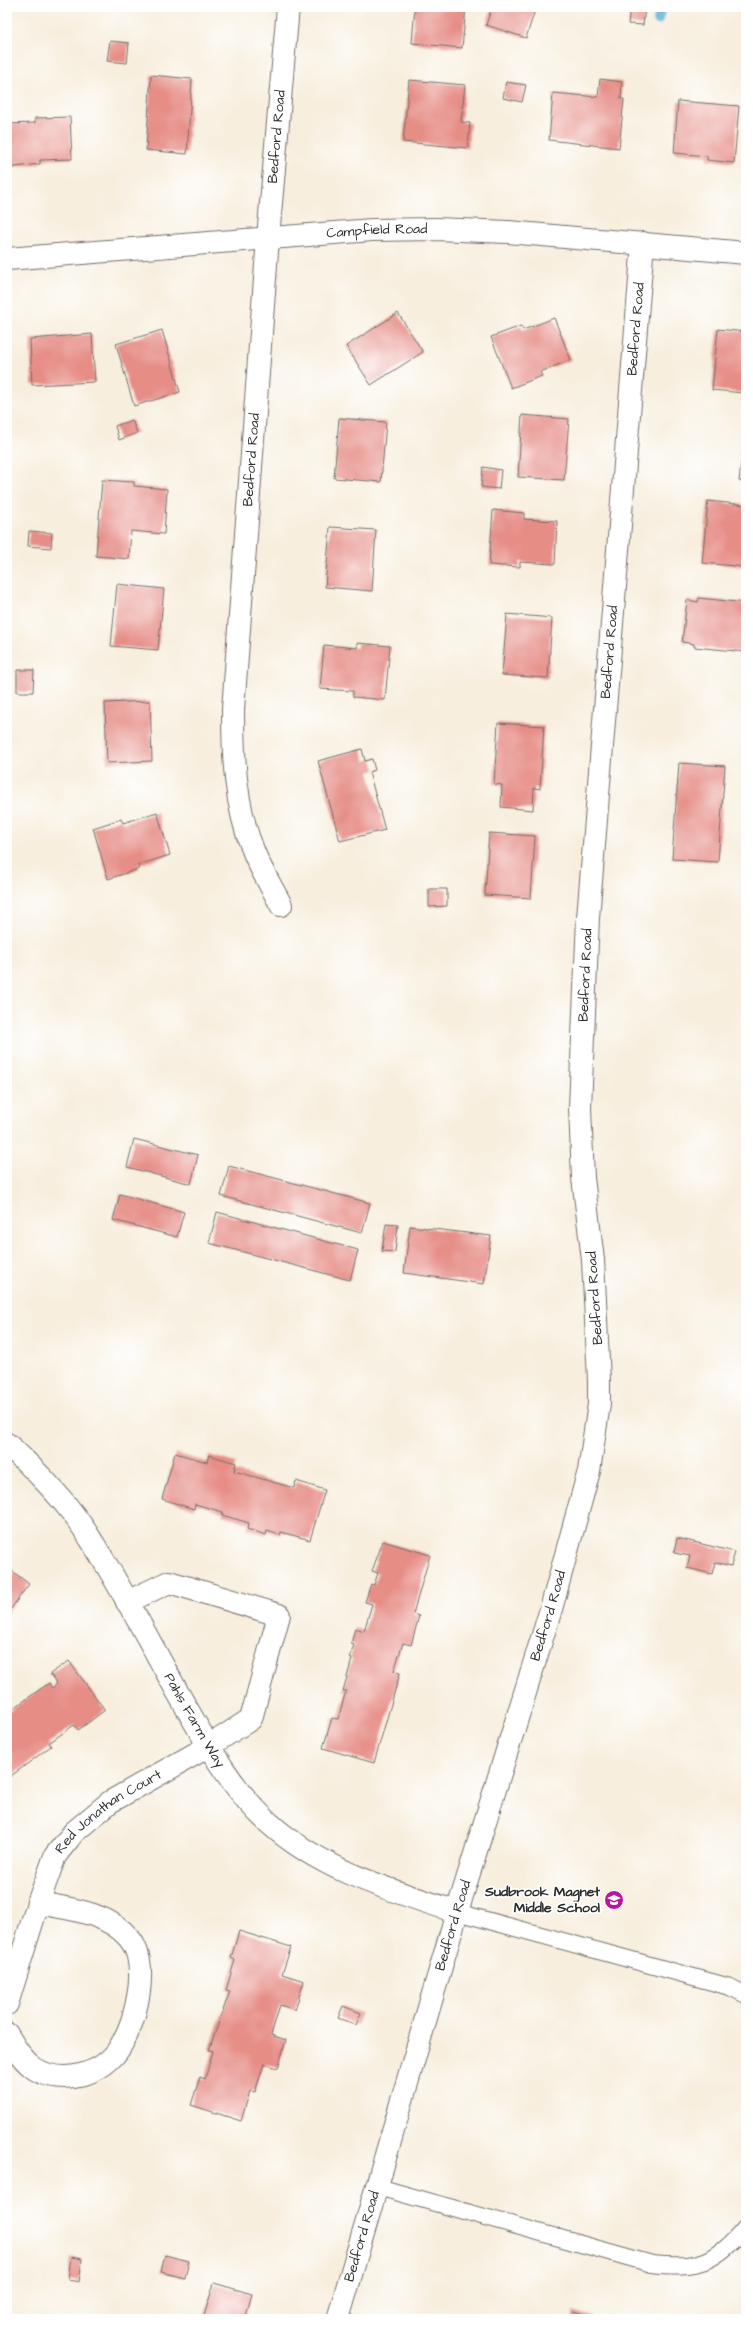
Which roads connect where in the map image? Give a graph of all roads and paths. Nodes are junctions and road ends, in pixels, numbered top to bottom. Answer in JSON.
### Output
{"nodes":[{"id":1,"x":288,"y":7,"type":"edge"},
{"id":2,"x":268,"y":238,"type":"junction"},
{"id":3,"x":643,"y":242,"type":"junction"},
{"id":4,"x":746,"y":253,"type":"edge"},
{"id":5,"x":7,"y":259,"type":"edge"},
{"id":6,"x":281,"y":905,"type":"dead end"},
{"id":7,"x":7,"y":1444,"type":"edge"},
{"id":8,"x":127,"y":1602,"type":"junction"},
{"id":9,"x":209,"y":1746,"type":"junction"},
{"id":10,"x":38,"y":1903,"type":"junction"},
{"id":11,"x":457,"y":1912,"type":"junction"},
{"id":12,"x":746,"y":1995,"type":"edge"},
{"id":13,"x":7,"y":2004,"type":"edge"},
{"id":14,"x":7,"y":2034,"type":"edge"},
{"id":15,"x":378,"y":2187,"type":"junction"},
{"id":16,"x":746,"y":2227,"type":"edge"},
{"id":17,"x":338,"y":2319,"type":"edge"}],
"edges":[{"from":1,"to":2,"type":"street","name":"Bedford Road"},
{"from":2,"to":3,"type":"street","name":"Campfield Road"},
{"from":2,"to":5,"type":"street","name":"Campfield Road"},
{"from":2,"to":6,"type":"street","name":"Bedford Road"},
{"from":3,"to":4,"type":"street","name":"Campfield Road"},
{"from":3,"to":11,"type":"street","name":"Bedford Road"},
{"from":7,"to":8,"type":"street","name":"Pahls Farm Way"},
{"from":8,"to":9,"type":"street","name":"Pahls Farm Way"},
{"from":8,"to":9,"type":"street","name":"Red Jonathan Court"},
{"from":9,"to":10,"type":"street","name":"Red Jonathan Court"},
{"from":9,"to":11,"type":"street","name":"Pahls Farm Way"},
{"from":10,"to":13,"type":"street","name":"Red Jonathan Court"},
{"from":10,"to":14,"type":"street"},
{"from":11,"to":12,"type":"lane"},
{"from":11,"to":15,"type":"street","name":"Bedford Road"},
{"from":15,"to":16,"type":"lane"},
{"from":15,"to":17,"type":"street","name":"Bedford Road"}]}
